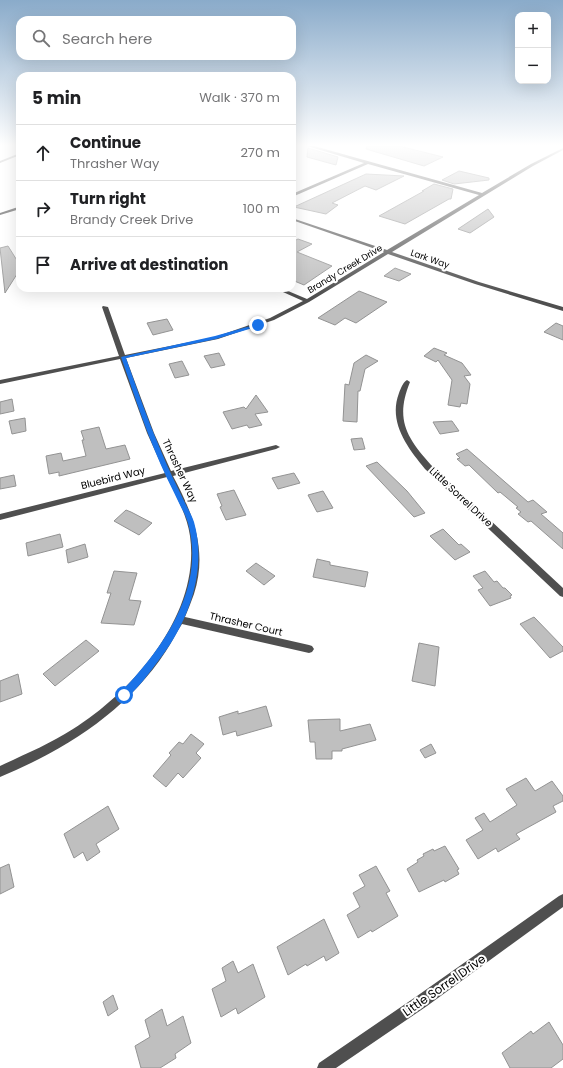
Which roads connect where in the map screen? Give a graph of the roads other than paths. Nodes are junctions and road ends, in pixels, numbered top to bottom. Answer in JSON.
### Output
{"nodes":[{"id":1,"x":483,"y":196,"type":"edge"},
{"id":2,"x":16,"y":209,"type":"edge"},
{"id":3,"x":0,"y":214,"type":"edge"},
{"id":4,"x":296,"y":220,"type":"edge"},
{"id":5,"x":388,"y":252,"type":"junction"},
{"id":6,"x":286,"y":292,"type":"edge"},
{"id":7,"x":307,"y":301,"type":"junction"},
{"id":8,"x":105,"y":307,"type":"dead end"},
{"id":9,"x":563,"y":309,"type":"edge"},
{"id":10,"x":123,"y":357,"type":"junction"},
{"id":11,"x":0,"y":382,"type":"edge"},
{"id":12,"x":407,"y":382,"type":"dead end"},
{"id":13,"x":276,"y":446,"type":"dead end"},
{"id":14,"x":169,"y":474,"type":"junction"},
{"id":15,"x":0,"y":517,"type":"edge"},
{"id":16,"x":563,"y":593,"type":"edge"},
{"id":17,"x":179,"y":620,"type":"junction"},
{"id":18,"x":309,"y":649,"type":"dead end"},
{"id":19,"x":0,"y":772,"type":"edge"},
{"id":20,"x":563,"y":900,"type":"edge"},
{"id":21,"x":324,"y":1068,"type":"edge"}],
"edges":[{"from":1,"to":5,"type":"street","name":"Brandy Creek Drive"},
{"from":2,"to":3,"type":"main road"},
{"from":4,"to":5,"type":"street","name":"Lark Way"},
{"from":5,"to":7,"type":"street","name":"Brandy Creek Drive"},
{"from":5,"to":9,"type":"street","name":"Lark Way"},
{"from":6,"to":7,"type":"street"},
{"from":7,"to":10,"type":"street","name":"Brandy Creek Drive"},
{"from":8,"to":10,"type":"street","name":"Thrasher Way"},
{"from":10,"to":11,"type":"street","name":"Brandy Creek Drive"},
{"from":10,"to":14,"type":"street","name":"Thrasher Way"},
{"from":12,"to":16,"type":"street","name":"Little Sorrel Drive"},
{"from":13,"to":14,"type":"street","name":"Bluebird Way"},
{"from":14,"to":15,"type":"street","name":"Bluebird Way"},
{"from":14,"to":17,"type":"street","name":"Thrasher Way"},
{"from":17,"to":18,"type":"street","name":"Thrasher Court"},
{"from":17,"to":19,"type":"street","name":"Thrasher Way"},
{"from":20,"to":21,"type":"street","name":"Little Sorrel Drive"}]}
